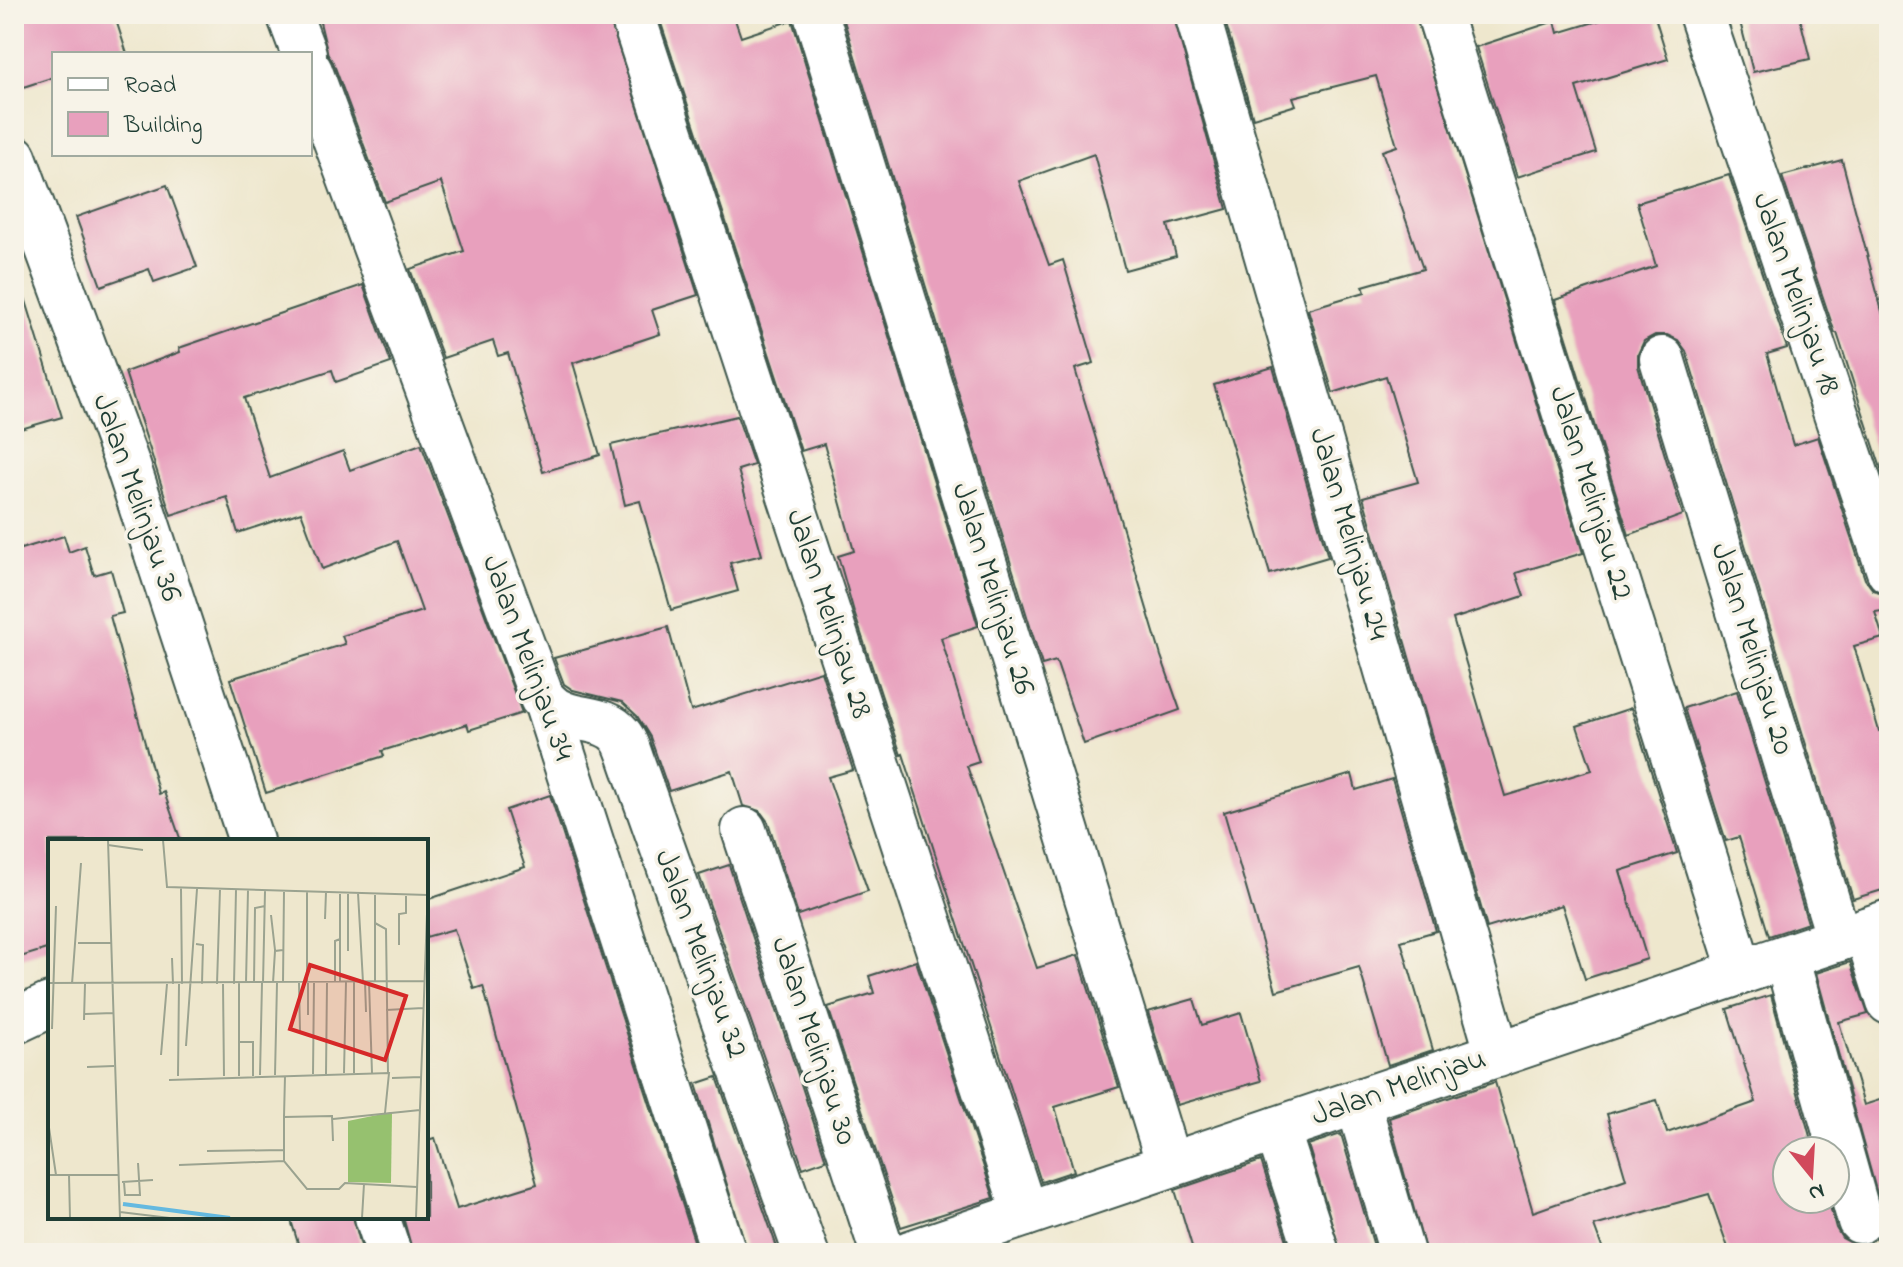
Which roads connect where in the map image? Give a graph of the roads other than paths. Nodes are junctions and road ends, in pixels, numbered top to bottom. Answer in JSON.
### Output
{"nodes":[{"id":1,"x":289,"y":14,"type":"edge"},
{"id":2,"x":632,"y":14,"type":"edge"},
{"id":3,"x":816,"y":14,"type":"edge"},
{"id":4,"x":1197,"y":14,"type":"edge"},
{"id":5,"x":1439,"y":14,"type":"edge"},
{"id":6,"x":1702,"y":17,"type":"dead end"},
{"id":7,"x":303,"y":52,"type":"edge"},
{"id":8,"x":312,"y":76,"type":"edge"},
{"id":9,"x":14,"y":157,"type":"edge"},
{"id":10,"x":1662,"y":359,"type":"dead end"},
{"id":11,"x":1889,"y":571,"type":"edge"},
{"id":12,"x":546,"y":702,"type":"junction"},
{"id":13,"x":744,"y":830,"type":"dead end"},
{"id":14,"x":250,"y":839,"type":"edge"},
{"id":15,"x":1865,"y":930,"type":"edge"},
{"id":16,"x":1786,"y":957,"type":"junction"},
{"id":17,"x":1741,"y":972,"type":"junction"},
{"id":18,"x":1889,"y":1002,"type":"edge"},
{"id":19,"x":48,"y":1006,"type":"edge"},
{"id":20,"x":14,"y":1022,"type":"edge"},
{"id":21,"x":1498,"y":1055,"type":"junction"},
{"id":22,"x":1358,"y":1102,"type":"junction"},
{"id":23,"x":1277,"y":1129,"type":"junction"},
{"id":24,"x":1169,"y":1165,"type":"junction"},
{"id":25,"x":1025,"y":1214,"type":"junction"},
{"id":26,"x":378,"y":1219,"type":"edge"},
{"id":27,"x":1860,"y":1221,"type":"dead end"},
{"id":28,"x":389,"y":1253,"type":"edge"},
{"id":29,"x":724,"y":1253,"type":"edge"},
{"id":30,"x":806,"y":1253,"type":"edge"},
{"id":31,"x":883,"y":1253,"type":"edge"},
{"id":32,"x":910,"y":1253,"type":"edge"},
{"id":33,"x":1317,"y":1253,"type":"edge"},
{"id":34,"x":1402,"y":1253,"type":"edge"}],
"edges":[{"from":1,"to":7,"type":"street"},
{"from":2,"to":25,"type":"street","name":"Jalan Melinjau 28"},
{"from":3,"to":24,"type":"street","name":"Jalan Melinjau 26"},
{"from":4,"to":21,"type":"street","name":"Jalan Melinjau 24"},
{"from":5,"to":17,"type":"street","name":"Jalan Melinjau 22"},
{"from":6,"to":11,"type":"street","name":"Jalan Melinjau 18"},
{"from":8,"to":12,"type":"street","name":"Jalan Melinjau 34"},
{"from":9,"to":14,"type":"street","name":"Jalan Melinjau 36"},
{"from":10,"to":15,"type":"street","name":"Jalan Melinjau 20"},
{"from":12,"to":29,"type":"street","name":"Jalan Melinjau 34"},
{"from":12,"to":30,"type":"street","name":"Jalan Melinjau 32"},
{"from":13,"to":31,"type":"street","name":"Jalan Melinjau 30"},
{"from":15,"to":16,"type":"street","name":"Jalan Melinjau"},
{"from":15,"to":18,"type":"street","name":"Jalan Melinjau 20"},
{"from":16,"to":17,"type":"street","name":"Jalan Melinjau"},
{"from":16,"to":27,"type":"street"},
{"from":17,"to":21,"type":"street","name":"Jalan Melinjau"},
{"from":19,"to":20,"type":"street"},
{"from":21,"to":22,"type":"street","name":"Jalan Melinjau"},
{"from":22,"to":23,"type":"street","name":"Jalan Melinjau"},
{"from":22,"to":34,"type":"street"},
{"from":23,"to":24,"type":"street","name":"Jalan Melinjau"},
{"from":23,"to":33,"type":"street"},
{"from":24,"to":25,"type":"street","name":"Jalan Melinjau"},
{"from":25,"to":32,"type":"street","name":"Jalan Melinjau"},
{"from":26,"to":28,"type":"street"}]}
